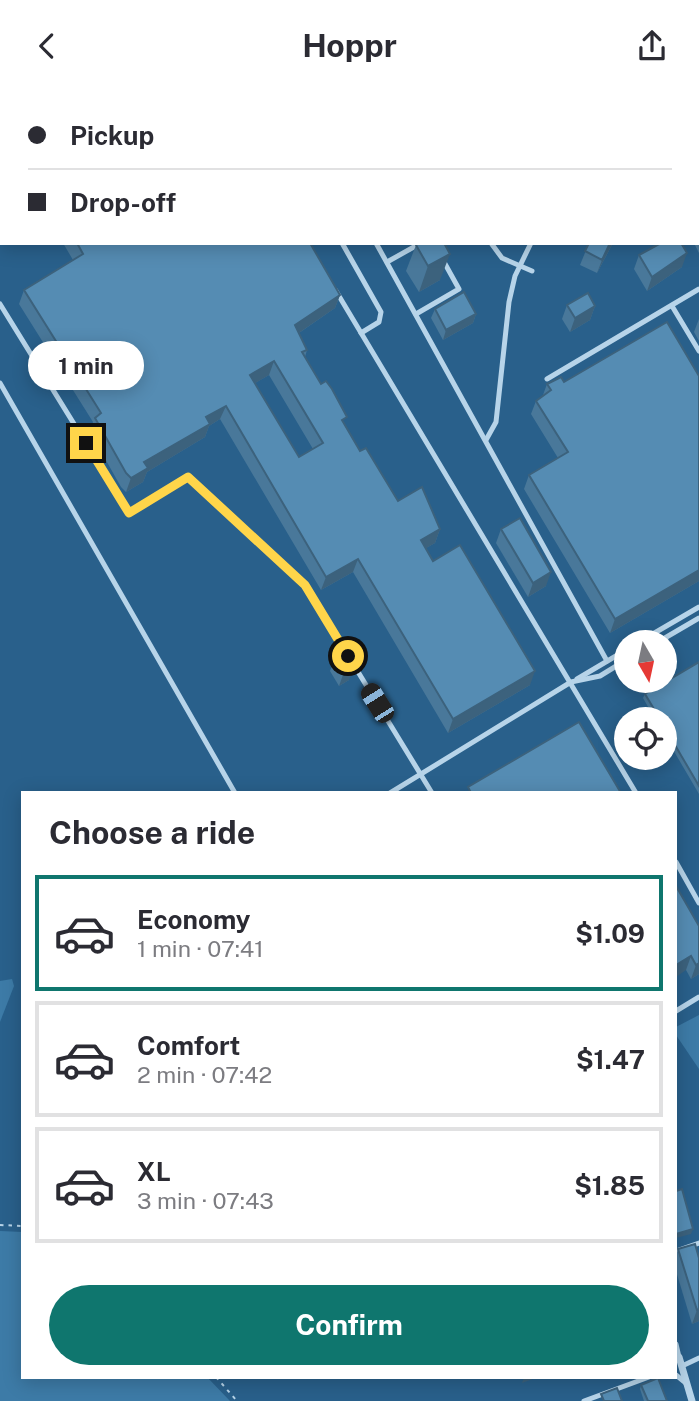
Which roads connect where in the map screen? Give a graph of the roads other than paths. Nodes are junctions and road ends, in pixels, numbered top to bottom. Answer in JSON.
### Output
{"nodes":[{"id":1,"x":343,"y":245,"type":"edge"},
{"id":2,"x":377,"y":245,"type":"edge"},
{"id":3,"x":417,"y":245,"type":"edge"},
{"id":4,"x":492,"y":245,"type":"edge"},
{"id":5,"x":530,"y":245,"type":"edge"},
{"id":6,"x":439,"y":255,"type":"edge"},
{"id":7,"x":387,"y":262,"type":"junction"},
{"id":8,"x":532,"y":271,"type":"dead end"},
{"id":9,"x":335,"y":288,"type":"edge"},
{"id":10,"x":699,"y":289,"type":"edge"},
{"id":11,"x":0,"y":304,"type":"edge"},
{"id":12,"x":672,"y":306,"type":"junction"},
{"id":13,"x":416,"y":314,"type":"junction"},
{"id":14,"x":362,"y":333,"type":"junction"},
{"id":15,"x":699,"y":351,"type":"edge"},
{"id":16,"x":547,"y":379,"type":"dead end"},
{"id":17,"x":0,"y":383,"type":"edge"},
{"id":18,"x":486,"y":440,"type":"junction"},
{"id":19,"x":699,"y":607,"type":"edge"},
{"id":20,"x":699,"y":618,"type":"edge"},
{"id":21,"x":660,"y":630,"type":"edge"},
{"id":22,"x":677,"y":631,"type":"edge"},
{"id":23,"x":614,"y":657,"type":"edge"},
{"id":24,"x":607,"y":661,"type":"junction"},
{"id":25,"x":614,"y":667,"type":"edge"},
{"id":26,"x":571,"y":682,"type":"junction"},
{"id":27,"x":421,"y":774,"type":"junction"},
{"id":28,"x":234,"y":791,"type":"edge"},
{"id":29,"x":393,"y":791,"type":"edge"},
{"id":30,"x":431,"y":791,"type":"edge"},
{"id":31,"x":634,"y":791,"type":"edge"},
{"id":32,"x":677,"y":864,"type":"edge"},
{"id":33,"x":699,"y":903,"type":"edge"},
{"id":34,"x":699,"y":997,"type":"edge"},
{"id":35,"x":677,"y":1010,"type":"edge"},
{"id":36,"x":699,"y":1243,"type":"edge"},
{"id":37,"x":677,"y":1251,"type":"edge"},
{"id":38,"x":677,"y":1348,"type":"edge"},
{"id":39,"x":679,"y":1357,"type":"joint"},
{"id":40,"x":699,"y":1358,"type":"edge"},
{"id":41,"x":682,"y":1366,"type":"junction"},
{"id":42,"x":677,"y":1376,"type":"edge"},
{"id":43,"x":644,"y":1379,"type":"edge"},
{"id":44,"x":687,"y":1384,"type":"junction"},
{"id":45,"x":584,"y":1401,"type":"edge"},
{"id":46,"x":692,"y":1401,"type":"edge"}],
"edges":[{"from":1,"to":14,"type":"lane"},
{"from":2,"to":7,"type":"lane"},
{"from":3,"to":7,"type":"lane"},
{"from":4,"to":8,"type":"lane"},
{"from":5,"to":18,"type":"lane"},
{"from":6,"to":13,"type":"lane"},
{"from":7,"to":13,"type":"lane"},
{"from":9,"to":14,"type":"lane"},
{"from":10,"to":12,"type":"lane"},
{"from":11,"to":27,"type":"lane"},
{"from":12,"to":15,"type":"lane"},
{"from":12,"to":16,"type":"lane"},
{"from":13,"to":18,"type":"lane"},
{"from":14,"to":26,"type":"lane"},
{"from":17,"to":28,"type":"lane"},
{"from":18,"to":24,"type":"lane"},
{"from":19,"to":21,"type":"lane"},
{"from":20,"to":22,"type":"lane"},
{"from":23,"to":24,"type":"lane"},
{"from":24,"to":26,"type":"lane"},
{"from":25,"to":26,"type":"lane"},
{"from":26,"to":27,"type":"lane"},
{"from":26,"to":31,"type":"lane"},
{"from":27,"to":29,"type":"lane"},
{"from":27,"to":30,"type":"lane"},
{"from":32,"to":33,"type":"lane"},
{"from":34,"to":35,"type":"lane"},
{"from":36,"to":37,"type":"lane"},
{"from":38,"to":39,"type":"lane"},
{"from":39,"to":41,"type":"street"},
{"from":40,"to":41,"type":"lane"},
{"from":41,"to":44,"type":"street"},
{"from":42,"to":44,"type":"lane"},
{"from":43,"to":45,"type":"lane"},
{"from":44,"to":46,"type":"street"}]}
